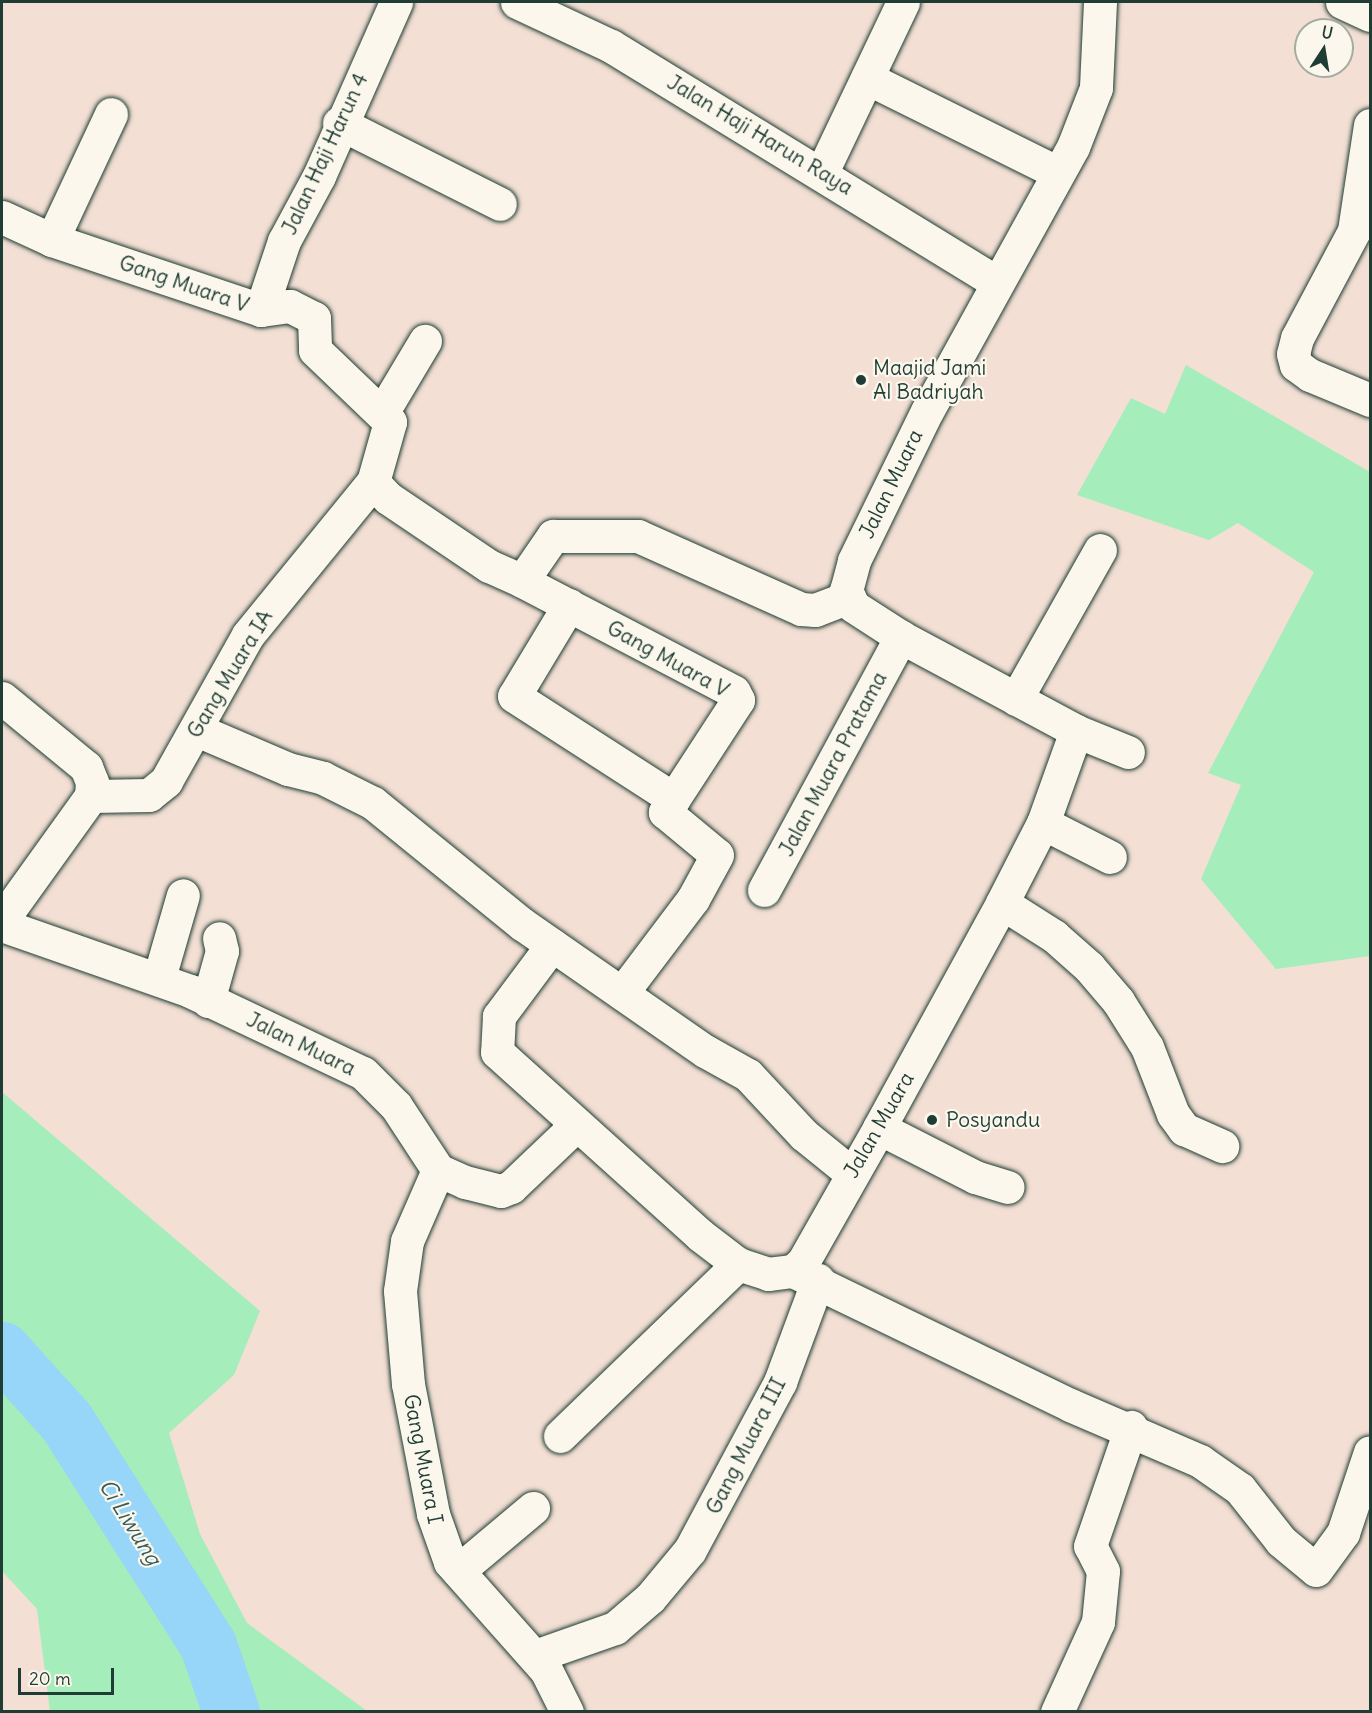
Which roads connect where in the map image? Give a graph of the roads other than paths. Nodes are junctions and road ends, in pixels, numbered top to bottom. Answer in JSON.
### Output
{"nodes":[{"id":1,"x":396,"y":2,"type":"edge"},
{"id":2,"x":517,"y":2,"type":"edge"},
{"id":3,"x":903,"y":2,"type":"edge"},
{"id":4,"x":1100,"y":2,"type":"edge"},
{"id":5,"x":1342,"y":2,"type":"edge"},
{"id":6,"x":1371,"y":15,"type":"edge"},
{"id":7,"x":867,"y":78,"type":"junction"},
{"id":8,"x":111,"y":114,"type":"dead end"},
{"id":9,"x":339,"y":123,"type":"junction"},
{"id":10,"x":1371,"y":125,"type":"edge"},
{"id":11,"x":822,"y":172,"type":"junction"},
{"id":12,"x":1058,"y":173,"type":"junction"},
{"id":13,"x":500,"y":204,"type":"dead end"},
{"id":14,"x":2,"y":217,"type":"edge"},
{"id":15,"x":52,"y":240,"type":"junction"},
{"id":16,"x":996,"y":281,"type":"junction"},
{"id":17,"x":261,"y":310,"type":"junction"},
{"id":18,"x":425,"y":341,"type":"dead end"},
{"id":19,"x":1371,"y":400,"type":"edge"},
{"id":20,"x":382,"y":413,"type":"junction"},
{"id":21,"x":373,"y":482,"type":"junction"},
{"id":22,"x":1101,"y":550,"type":"dead end"},
{"id":23,"x":522,"y":581,"type":"junction"},
{"id":24,"x":847,"y":598,"type":"junction"},
{"id":25,"x":569,"y":605,"type":"junction"},
{"id":26,"x":902,"y":637,"type":"junction"},
{"id":27,"x":2,"y":698,"type":"edge"},
{"id":28,"x":1016,"y":699,"type":"junction"},
{"id":29,"x":197,"y":730,"type":"junction"},
{"id":30,"x":1076,"y":731,"type":"junction"},
{"id":31,"x":1128,"y":752,"type":"dead end"},
{"id":32,"x":91,"y":796,"type":"junction"},
{"id":33,"x":674,"y":799,"type":"junction"},
{"id":34,"x":1043,"y":823,"type":"junction"},
{"id":35,"x":1110,"y":857,"type":"dead end"},
{"id":36,"x":764,"y":890,"type":"dead end"},
{"id":37,"x":183,"y":895,"type":"dead end"},
{"id":38,"x":1002,"y":903,"type":"junction"},
{"id":39,"x":2,"y":921,"type":"edge"},
{"id":40,"x":2,"y":925,"type":"edge"},
{"id":41,"x":219,"y":938,"type":"dead end"},
{"id":42,"x":552,"y":945,"type":"junction"},
{"id":43,"x":159,"y":978,"type":"junction"},
{"id":44,"x":622,"y":993,"type":"junction"},
{"id":45,"x":208,"y":1000,"type":"junction"},
{"id":46,"x":576,"y":1125,"type":"junction"},
{"id":47,"x":879,"y":1128,"type":"junction"},
{"id":48,"x":1222,"y":1146,"type":"dead end"},
{"id":49,"x":438,"y":1170,"type":"junction"},
{"id":50,"x":851,"y":1173,"type":"junction"},
{"id":51,"x":1008,"y":1187,"type":"dead end"},
{"id":52,"x":738,"y":1264,"type":"junction"},
{"id":53,"x":806,"y":1275,"type":"junction"},
{"id":54,"x":1131,"y":1427,"type":"junction"},
{"id":55,"x":560,"y":1436,"type":"dead end"},
{"id":56,"x":1371,"y":1452,"type":"edge"},
{"id":57,"x":533,"y":1508,"type":"dead end"},
{"id":58,"x":458,"y":1571,"type":"junction"},
{"id":59,"x":535,"y":1656,"type":"junction"},
{"id":60,"x":571,"y":1707,"type":"edge"},
{"id":61,"x":1057,"y":1712,"type":"edge"}],
"edges":[{"from":1,"to":9,"type":"street","name":"Jalan Haji Harun 4"},
{"from":2,"to":11,"type":"street","name":"Jalan Haji Harun Raya"},
{"from":3,"to":7,"type":"street"},
{"from":4,"to":12,"type":"street","name":"Jalan Muara"},
{"from":5,"to":6,"type":"street"},
{"from":7,"to":11,"type":"street"},
{"from":7,"to":12,"type":"street"},
{"from":8,"to":15,"type":"street"},
{"from":9,"to":13,"type":"street"},
{"from":9,"to":17,"type":"street","name":"Jalan Haji Harun 4"},
{"from":10,"to":19,"type":"street"},
{"from":11,"to":16,"type":"street","name":"Jalan Haji Harun Raya"},
{"from":12,"to":16,"type":"street","name":"Jalan Muara"},
{"from":14,"to":15,"type":"street","name":"Gang Muara V"},
{"from":15,"to":17,"type":"street","name":"Gang Muara V"},
{"from":16,"to":24,"type":"street","name":"Jalan Muara"},
{"from":17,"to":20,"type":"street","name":"Gang Muara V"},
{"from":18,"to":20,"type":"street"},
{"from":20,"to":21,"type":"street"},
{"from":21,"to":23,"type":"street","name":"Gang Muara V"},
{"from":21,"to":29,"type":"street","name":"Gang Muara IA"},
{"from":22,"to":28,"type":"street"},
{"from":23,"to":24,"type":"street"},
{"from":23,"to":25,"type":"street","name":"Gang Muara V"},
{"from":24,"to":26,"type":"street"},
{"from":25,"to":33,"type":"street"},
{"from":25,"to":33,"type":"street","name":"Gang Muara V"},
{"from":26,"to":28,"type":"street"},
{"from":26,"to":36,"type":"street","name":"Jalan Muara Pratama"},
{"from":27,"to":32,"type":"street"},
{"from":28,"to":30,"type":"street"},
{"from":29,"to":32,"type":"street","name":"Gang Muara IA"},
{"from":29,"to":42,"type":"street"},
{"from":30,"to":31,"type":"street"},
{"from":30,"to":34,"type":"street","name":"Jalan Muara"},
{"from":32,"to":39,"type":"street"},
{"from":33,"to":44,"type":"street"},
{"from":34,"to":35,"type":"street"},
{"from":34,"to":38,"type":"street","name":"Jalan Muara"},
{"from":37,"to":43,"type":"street"},
{"from":38,"to":47,"type":"street","name":"Jalan Muara"},
{"from":38,"to":48,"type":"street"},
{"from":40,"to":43,"type":"street","name":"Jalan Muara"},
{"from":41,"to":45,"type":"street"},
{"from":42,"to":44,"type":"street"},
{"from":42,"to":46,"type":"street"},
{"from":43,"to":45,"type":"street","name":"Jalan Muara"},
{"from":44,"to":50,"type":"street"},
{"from":45,"to":49,"type":"street","name":"Jalan Muara"},
{"from":46,"to":49,"type":"street"},
{"from":46,"to":52,"type":"street"},
{"from":47,"to":50,"type":"street","name":"Jalan Muara"},
{"from":47,"to":51,"type":"street"},
{"from":49,"to":58,"type":"street","name":"Gang Muara I"},
{"from":50,"to":53,"type":"street","name":"Jalan Muara"},
{"from":52,"to":53,"type":"street"},
{"from":52,"to":55,"type":"street"},
{"from":53,"to":54,"type":"street"},
{"from":53,"to":59,"type":"street","name":"Gang Muara III"},
{"from":54,"to":56,"type":"street"},
{"from":54,"to":61,"type":"street"},
{"from":57,"to":58,"type":"street"},
{"from":58,"to":59,"type":"street","name":"Gang Muara I"},
{"from":59,"to":60,"type":"street","name":"Gang Muara I"}]}
